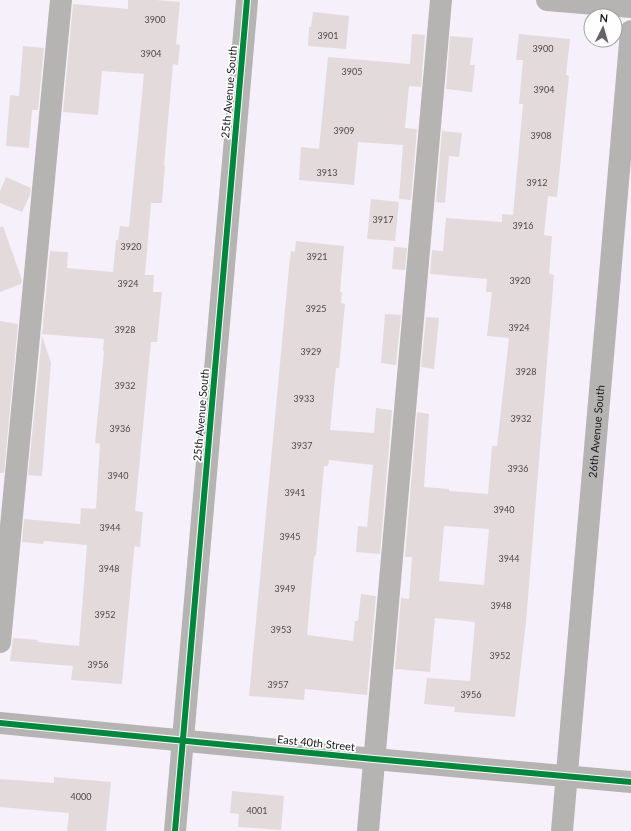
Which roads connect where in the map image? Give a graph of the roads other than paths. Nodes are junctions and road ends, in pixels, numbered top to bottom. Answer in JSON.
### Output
{"nodes":[{"id":1,"x":61,"y":0,"type":"edge"},
{"id":2,"x":247,"y":0,"type":"edge"},
{"id":3,"x":441,"y":0,"type":"edge"},
{"id":4,"x":547,"y":0,"type":"edge"},
{"id":5,"x":631,"y":7,"type":"edge"},
{"id":6,"x":631,"y":32,"type":"edge"},
{"id":7,"x":0,"y":642,"type":"edge"},
{"id":8,"x":0,"y":723,"type":"edge"},
{"id":9,"x":183,"y":740,"type":"junction"},
{"id":10,"x":374,"y":759,"type":"junction"},
{"id":11,"x":567,"y":775,"type":"junction"},
{"id":12,"x":631,"y":782,"type":"edge"},
{"id":13,"x":175,"y":831,"type":"edge"},
{"id":14,"x":368,"y":831,"type":"edge"},
{"id":15,"x":562,"y":831,"type":"edge"}],
"edges":[{"from":1,"to":7,"type":"street"},
{"from":2,"to":9,"type":"street","name":"25th Avenue South"},
{"from":3,"to":10,"type":"street"},
{"from":4,"to":5,"type":"street"},
{"from":6,"to":11,"type":"street","name":"26th Avenue South"},
{"from":8,"to":9,"type":"street","name":"East 40th Street"},
{"from":9,"to":10,"type":"street","name":"East 40th Street"},
{"from":9,"to":13,"type":"street","name":"25th Avenue South"},
{"from":10,"to":11,"type":"street","name":"East 40th Street"},
{"from":10,"to":14,"type":"street"},
{"from":11,"to":12,"type":"street","name":"East 40th Street"},
{"from":11,"to":15,"type":"street","name":"26th Avenue South"}]}
